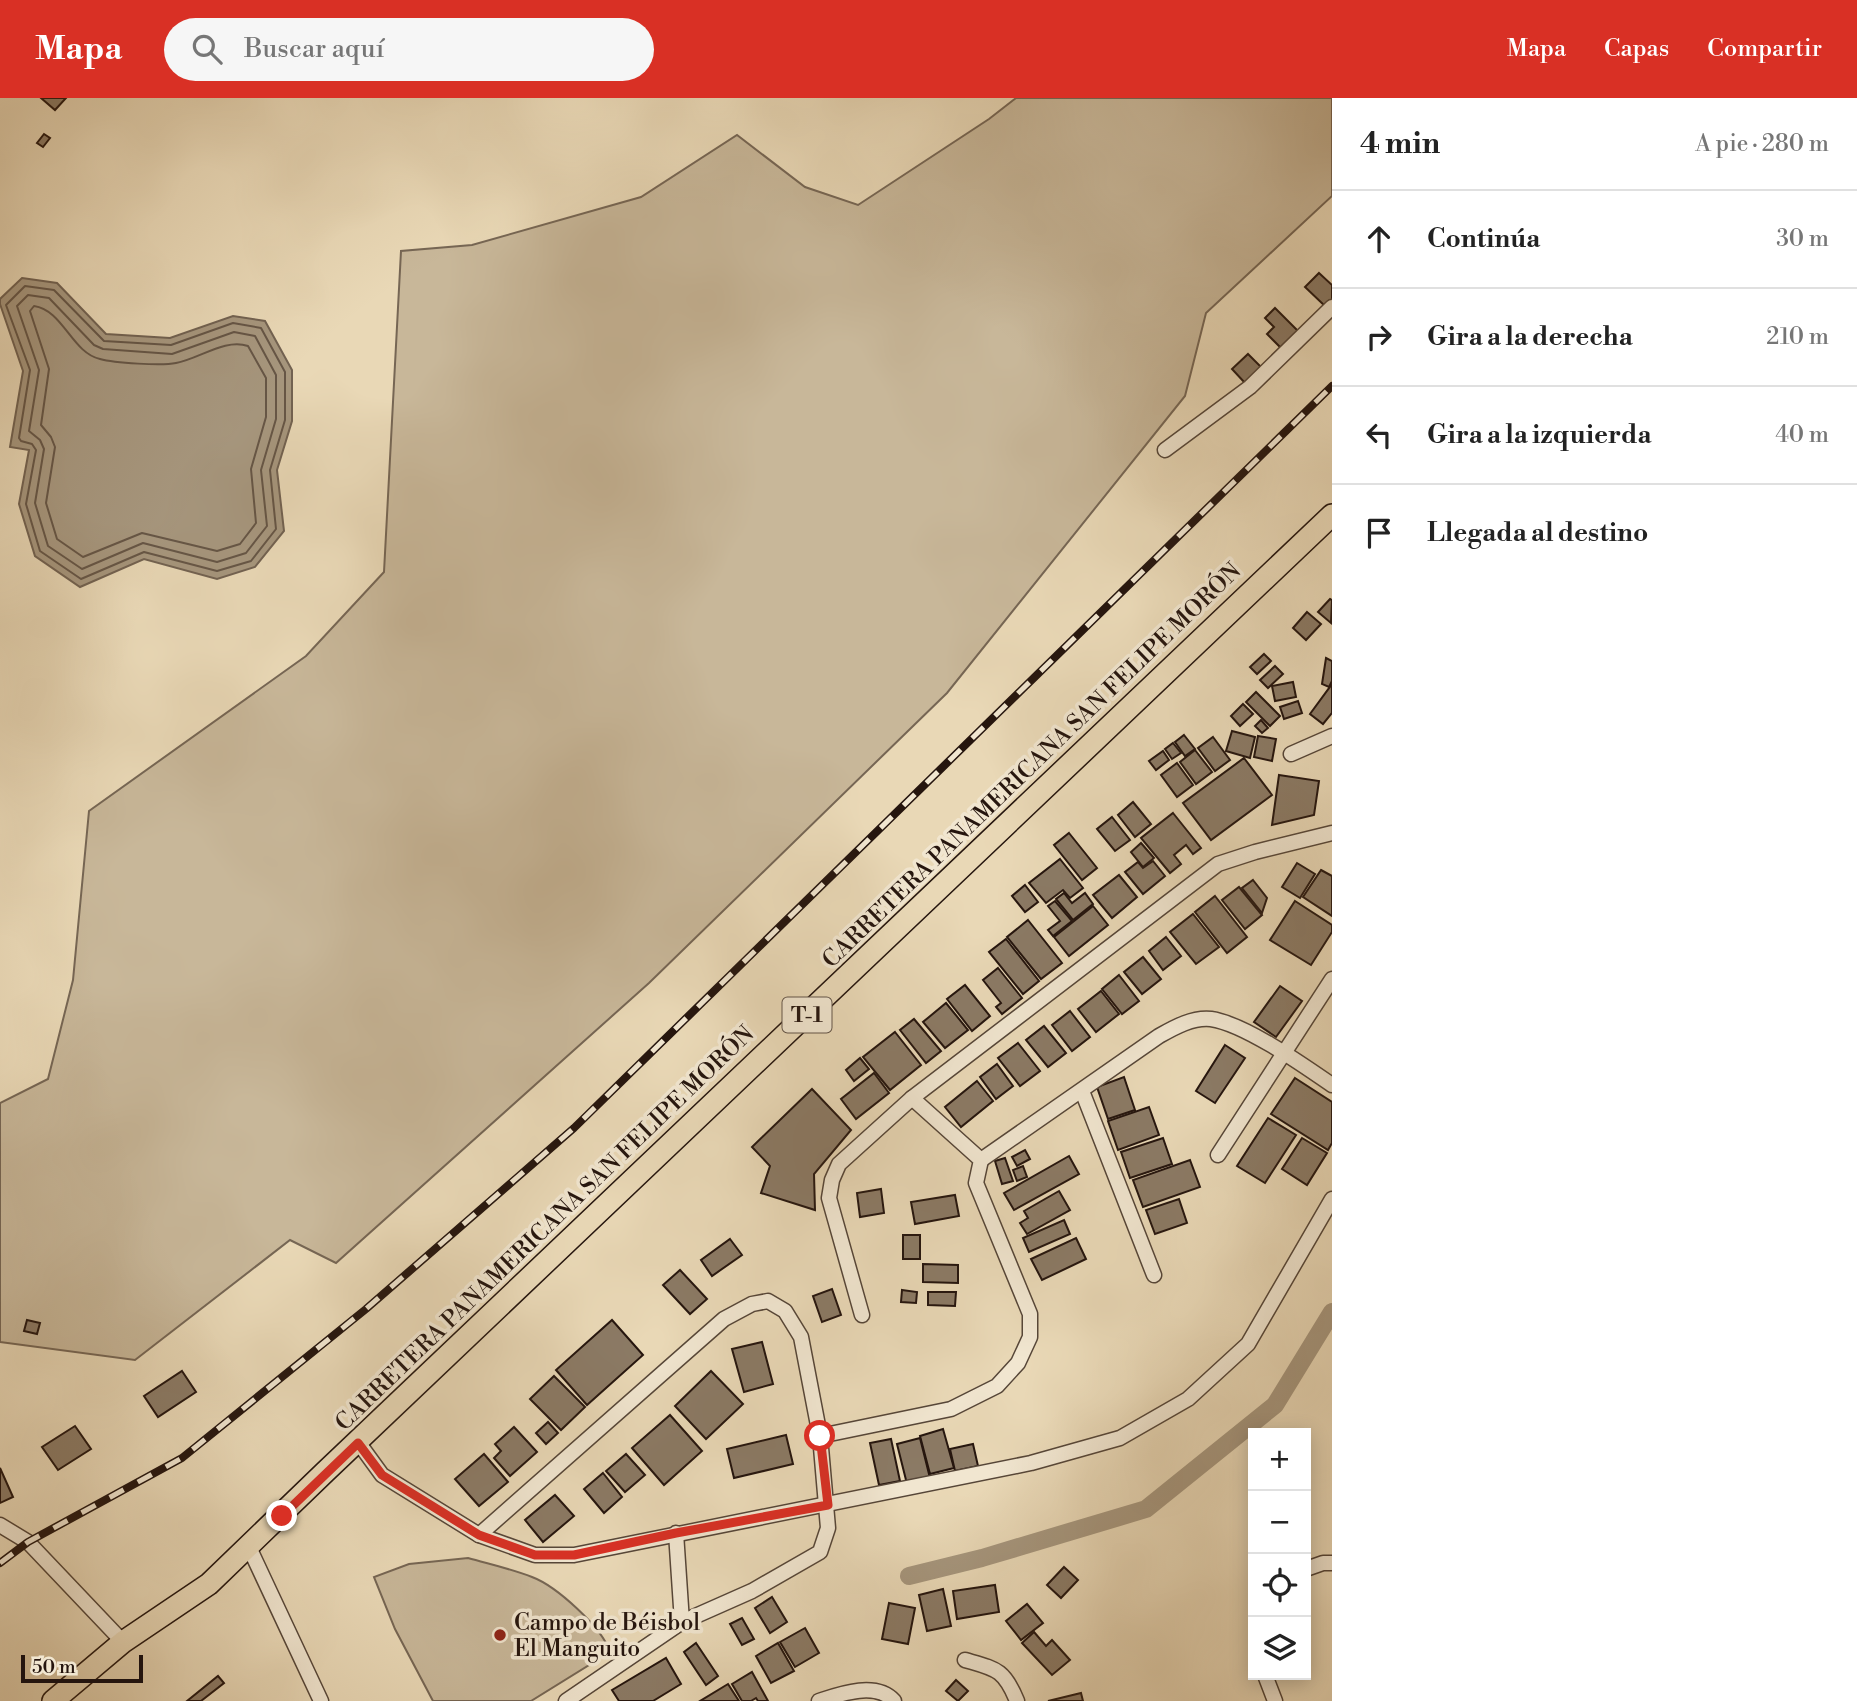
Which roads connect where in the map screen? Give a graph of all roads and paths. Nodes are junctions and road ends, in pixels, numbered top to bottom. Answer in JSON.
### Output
{"nodes":[{"id":1,"x":1332,"y":307,"type":"edge"},
{"id":2,"x":1165,"y":450,"type":"dead end"},
{"id":3,"x":1332,"y":515,"type":"edge"},
{"id":4,"x":1332,"y":736,"type":"edge"},
{"id":5,"x":1291,"y":754,"type":"dead end"},
{"id":6,"x":1332,"y":833,"type":"edge"},
{"id":7,"x":1332,"y":979,"type":"edge"},
{"id":8,"x":1286,"y":1054,"type":"junction"},
{"id":9,"x":1332,"y":1085,"type":"edge"},
{"id":10,"x":1082,"y":1091,"type":"junction"},
{"id":11,"x":912,"y":1098,"type":"junction"},
{"id":12,"x":1218,"y":1155,"type":"dead end"},
{"id":13,"x":981,"y":1160,"type":"junction"},
{"id":14,"x":1332,"y":1199,"type":"edge"},
{"id":15,"x":1154,"y":1275,"type":"dead end"},
{"id":16,"x":862,"y":1315,"type":"dead end"},
{"id":17,"x":820,"y":1436,"type":"junction"},
{"id":18,"x":358,"y":1443,"type":"junction"},
{"id":19,"x":828,"y":1505,"type":"junction"},
{"id":20,"x":0,"y":1525,"type":"edge"},
{"id":21,"x":676,"y":1533,"type":"junction"},
{"id":22,"x":479,"y":1535,"type":"junction"},
{"id":23,"x":248,"y":1545,"type":"junction"},
{"id":24,"x":1332,"y":1563,"type":"edge"},
{"id":25,"x":1311,"y":1567,"type":"edge"},
{"id":26,"x":682,"y":1622,"type":"junction"},
{"id":27,"x":123,"y":1642,"type":"junction"},
{"id":28,"x":965,"y":1660,"type":"dead end"},
{"id":29,"x":1267,"y":1680,"type":"edge"},
{"id":30,"x":53,"y":1701,"type":"edge"},
{"id":31,"x":321,"y":1701,"type":"edge"},
{"id":32,"x":566,"y":1701,"type":"edge"},
{"id":33,"x":819,"y":1701,"type":"edge"},
{"id":34,"x":894,"y":1701,"type":"edge"},
{"id":35,"x":1017,"y":1701,"type":"edge"},
{"id":36,"x":1275,"y":1701,"type":"edge"}],
"edges":[{"from":1,"to":2,"type":"street"},
{"from":3,"to":18,"type":"main road","name":"CARRETERA PANAMERICANA SAN FELIPE MORÓN","number":"T-1"},
{"from":4,"to":5,"type":"street"},
{"from":6,"to":11,"type":"street"},
{"from":7,"to":8,"type":"street"},
{"from":8,"to":9,"type":"street"},
{"from":8,"to":10,"type":"street"},
{"from":8,"to":12,"type":"street"},
{"from":10,"to":13,"type":"street"},
{"from":10,"to":15,"type":"street"},
{"from":11,"to":13,"type":"street"},
{"from":11,"to":16,"type":"street"},
{"from":13,"to":17,"type":"street"},
{"from":14,"to":19,"type":"street"},
{"from":17,"to":19,"type":"street"},
{"from":17,"to":22,"type":"street"},
{"from":18,"to":22,"type":"street"},
{"from":18,"to":23,"type":"main road","name":"CARRETERA PANAMERICANA SAN FELIPE MORÓN","number":"T-1"},
{"from":19,"to":21,"type":"street"},
{"from":19,"to":26,"type":"street"},
{"from":20,"to":27,"type":"street"},
{"from":21,"to":22,"type":"street"},
{"from":21,"to":26,"type":"street"},
{"from":23,"to":27,"type":"main road","name":"CARRETERA PANAMERICANA SAN FELIPE MORÓN","number":"T-1"},
{"from":23,"to":31,"type":"street"},
{"from":24,"to":25,"type":"street"},
{"from":26,"to":32,"type":"street"},
{"from":27,"to":30,"type":"main road","name":"CARRETERA PANAMERICANA SAN FELIPE MORÓN","number":"T-1"},
{"from":28,"to":35,"type":"street"},
{"from":29,"to":36,"type":"street"},
{"from":33,"to":34,"type":"street"}]}
